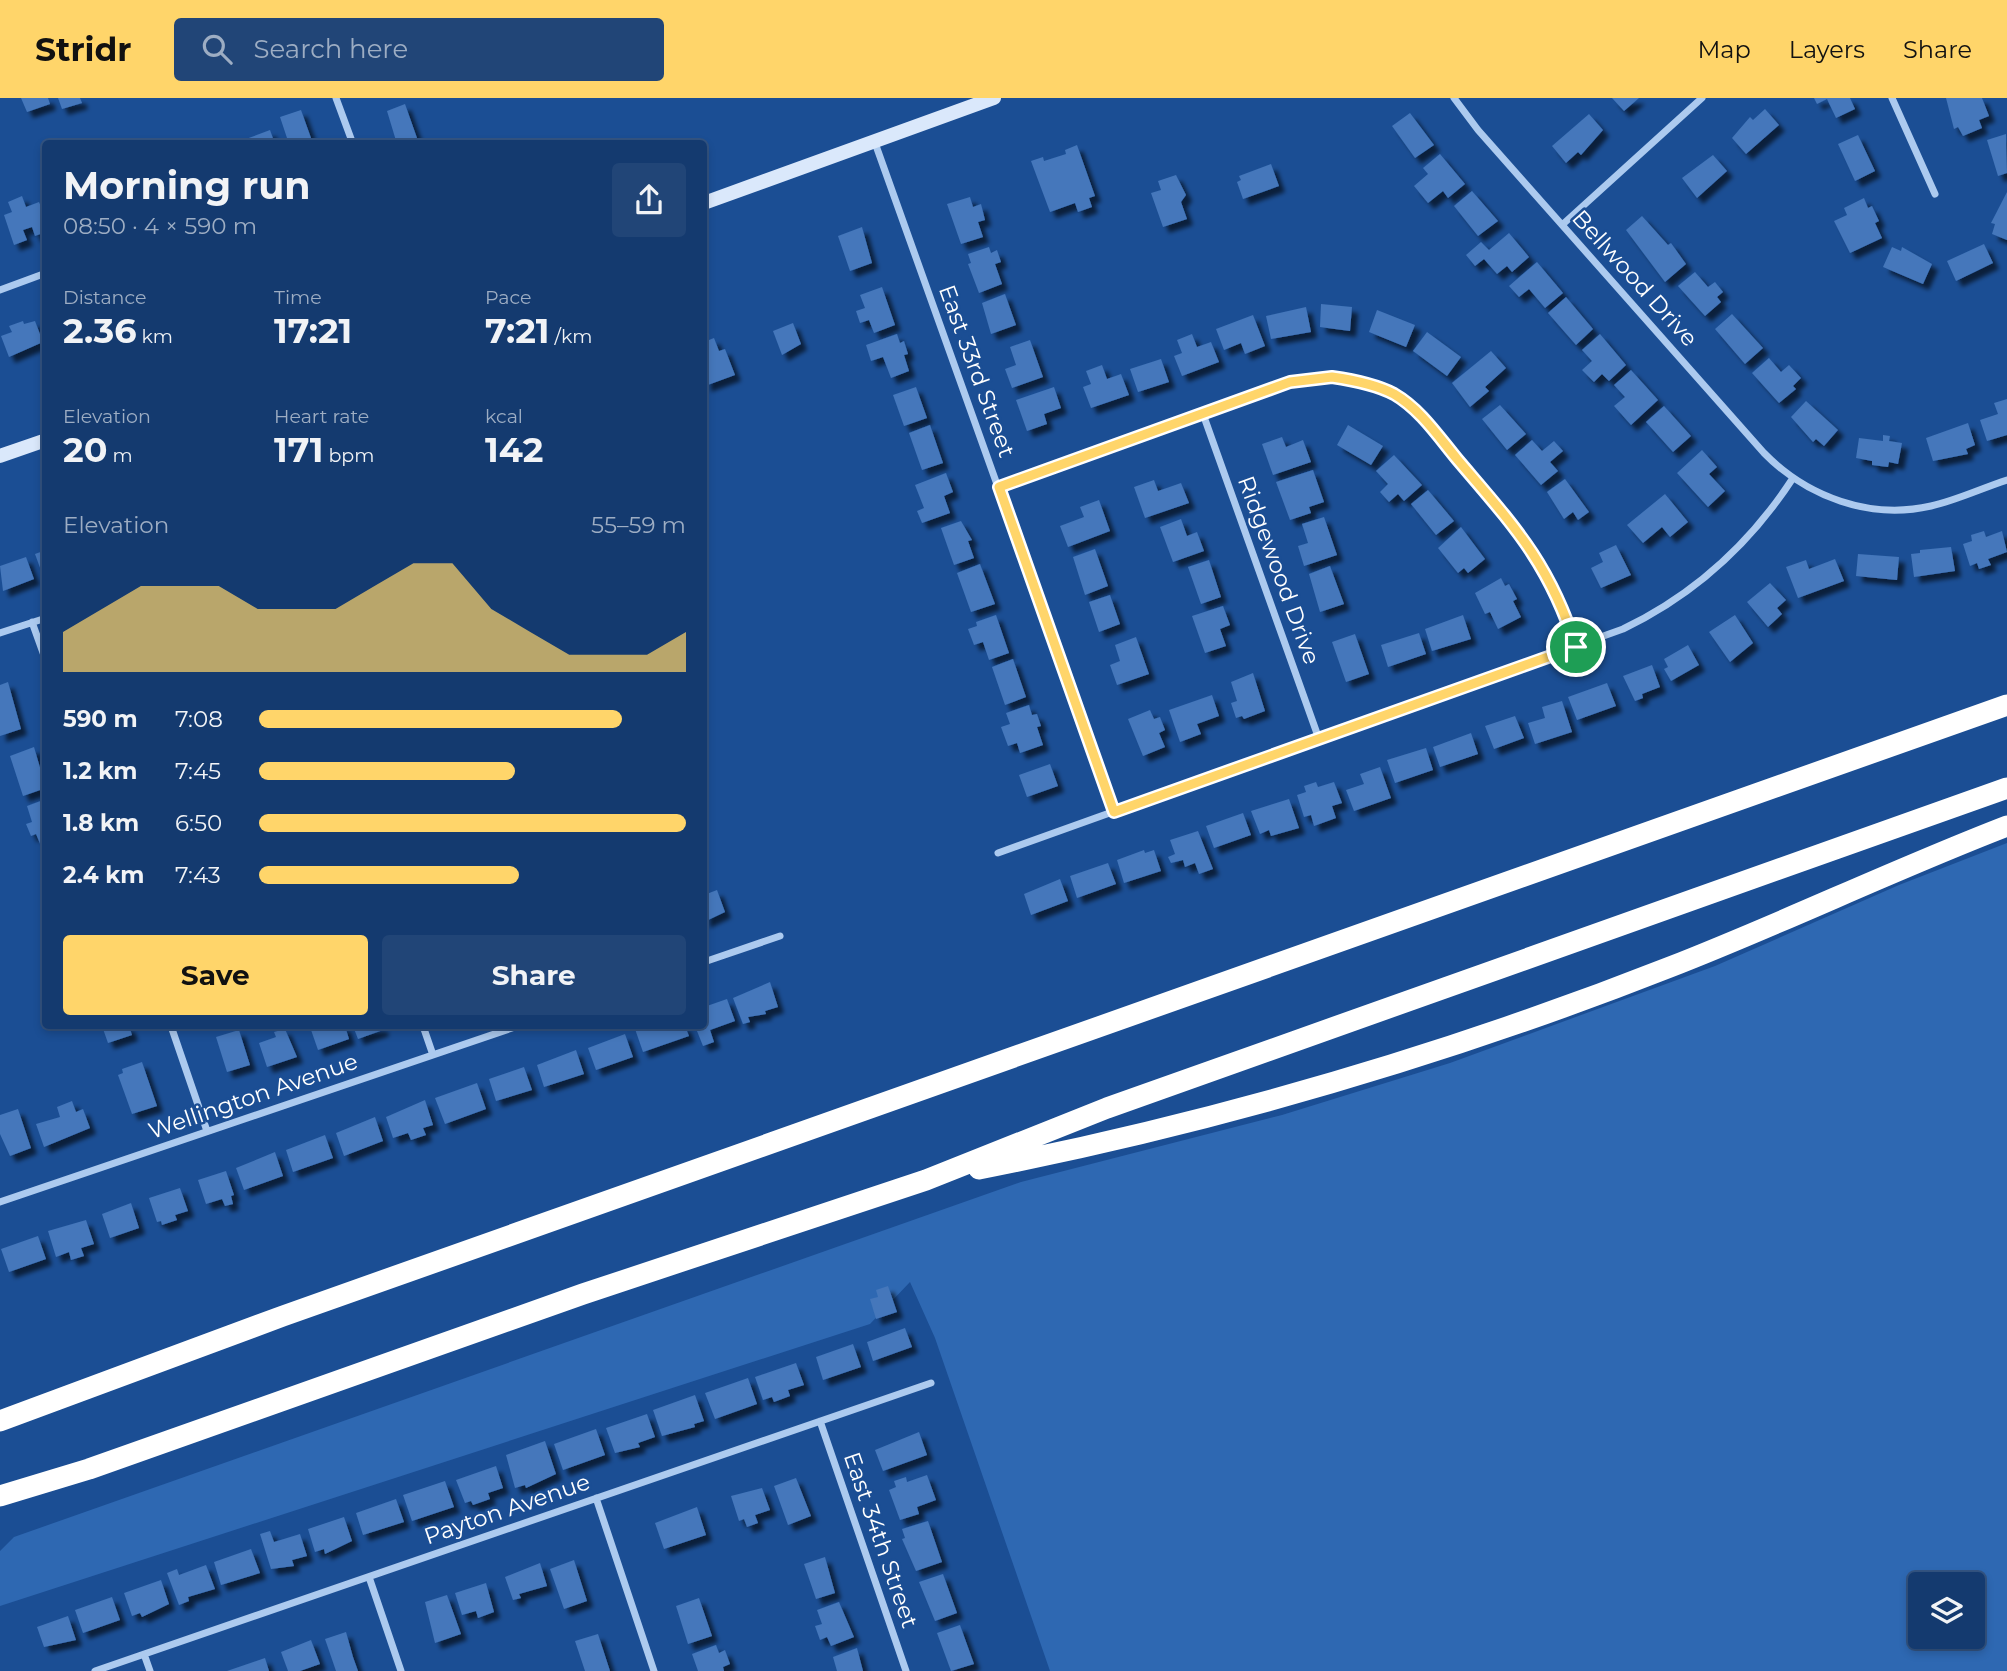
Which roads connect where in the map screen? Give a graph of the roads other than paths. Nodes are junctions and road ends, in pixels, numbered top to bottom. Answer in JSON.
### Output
{"nodes":[{"id":1,"x":336,"y":98,"type":"edge"},
{"id":2,"x":995,"y":98,"type":"edge"},
{"id":3,"x":1454,"y":98,"type":"edge"},
{"id":4,"x":1702,"y":98,"type":"edge"},
{"id":5,"x":1892,"y":98,"type":"edge"},
{"id":6,"x":352,"y":140,"type":"edge"},
{"id":7,"x":874,"y":140,"type":"junction"},
{"id":8,"x":1935,"y":194,"type":"dead end"},
{"id":9,"x":707,"y":202,"type":"edge"},
{"id":10,"x":1562,"y":225,"type":"junction"},
{"id":11,"x":42,"y":274,"type":"edge"},
{"id":12,"x":0,"y":290,"type":"edge"},
{"id":13,"x":1203,"y":414,"type":"junction"},
{"id":14,"x":42,"y":441,"type":"edge"},
{"id":15,"x":0,"y":456,"type":"edge"},
{"id":16,"x":1793,"y":478,"type":"junction"},
{"id":17,"x":2007,"y":480,"type":"edge"},
{"id":18,"x":999,"y":487,"type":"junction"},
{"id":19,"x":42,"y":619,"type":"edge"},
{"id":20,"x":32,"y":622,"type":"junction"},
{"id":21,"x":0,"y":633,"type":"edge"},
{"id":22,"x":1576,"y":647,"type":"junction"},
{"id":23,"x":42,"y":650,"type":"edge"},
{"id":24,"x":2007,"y":705,"type":"edge"},
{"id":25,"x":1319,"y":739,"type":"junction"},
{"id":26,"x":2007,"y":788,"type":"edge"},
{"id":27,"x":1114,"y":812,"type":"junction"},
{"id":28,"x":2007,"y":826,"type":"edge"},
{"id":29,"x":998,"y":853,"type":"dead end"},
{"id":30,"x":780,"y":936,"type":"dead end"},
{"id":31,"x":707,"y":961,"type":"edge"},
{"id":32,"x":172,"y":1029,"type":"edge"},
{"id":33,"x":424,"y":1029,"type":"edge"},
{"id":34,"x":508,"y":1029,"type":"edge"},
{"id":35,"x":433,"y":1055,"type":"junction"},
{"id":36,"x":207,"y":1132,"type":"junction"},
{"id":37,"x":926,"y":1180,"type":"junction"},
{"id":38,"x":0,"y":1202,"type":"edge"},
{"id":39,"x":931,"y":1383,"type":"dead end"},
{"id":40,"x":0,"y":1421,"type":"edge"},
{"id":41,"x":820,"y":1421,"type":"junction"},
{"id":42,"x":0,"y":1496,"type":"edge"},
{"id":43,"x":596,"y":1499,"type":"junction"},
{"id":44,"x":369,"y":1577,"type":"junction"},
{"id":45,"x":145,"y":1654,"type":"junction"},
{"id":46,"x":95,"y":1671,"type":"edge"},
{"id":47,"x":150,"y":1671,"type":"edge"},
{"id":48,"x":401,"y":1671,"type":"edge"},
{"id":49,"x":654,"y":1671,"type":"edge"},
{"id":50,"x":906,"y":1671,"type":"edge"}],
"edges":[{"from":1,"to":6,"type":"street"},
{"from":2,"to":7,"type":"main road"},
{"from":3,"to":10,"type":"street","name":"Bellwood Drive"},
{"from":4,"to":10,"type":"street"},
{"from":5,"to":8,"type":"street"},
{"from":7,"to":9,"type":"main road"},
{"from":7,"to":18,"type":"street","name":"East 33rd Street"},
{"from":10,"to":16,"type":"street","name":"Bellwood Drive"},
{"from":11,"to":12,"type":"street"},
{"from":13,"to":18,"type":"street"},
{"from":13,"to":22,"type":"street"},
{"from":13,"to":25,"type":"street","name":"Ridgewood Drive"},
{"from":14,"to":15,"type":"main road"},
{"from":16,"to":17,"type":"street","name":"Bellwood Drive"},
{"from":16,"to":22,"type":"street"},
{"from":18,"to":27,"type":"street","name":"East 33rd Street"},
{"from":19,"to":20,"type":"street"},
{"from":20,"to":21,"type":"street"},
{"from":20,"to":23,"type":"street"},
{"from":22,"to":25,"type":"street"},
{"from":24,"to":40,"type":"highway"},
{"from":25,"to":27,"type":"street"},
{"from":26,"to":37,"type":"highway"},
{"from":27,"to":29,"type":"street"},
{"from":28,"to":37,"type":"highway"},
{"from":30,"to":31,"type":"street"},
{"from":32,"to":36,"type":"street"},
{"from":33,"to":35,"type":"street"},
{"from":34,"to":35,"type":"street","name":"Wellington Avenue"},
{"from":35,"to":36,"type":"street","name":"Wellington Avenue"},
{"from":36,"to":38,"type":"street","name":"Wellington Avenue"},
{"from":37,"to":42,"type":"highway"},
{"from":39,"to":41,"type":"street","name":"Payton Avenue"},
{"from":41,"to":43,"type":"street","name":"Payton Avenue"},
{"from":41,"to":50,"type":"street","name":"East 34th Street"},
{"from":43,"to":44,"type":"street","name":"Payton Avenue"},
{"from":43,"to":49,"type":"street"},
{"from":44,"to":45,"type":"street","name":"Payton Avenue"},
{"from":44,"to":48,"type":"street"},
{"from":45,"to":46,"type":"street","name":"Payton Avenue"},
{"from":45,"to":47,"type":"street"}]}
